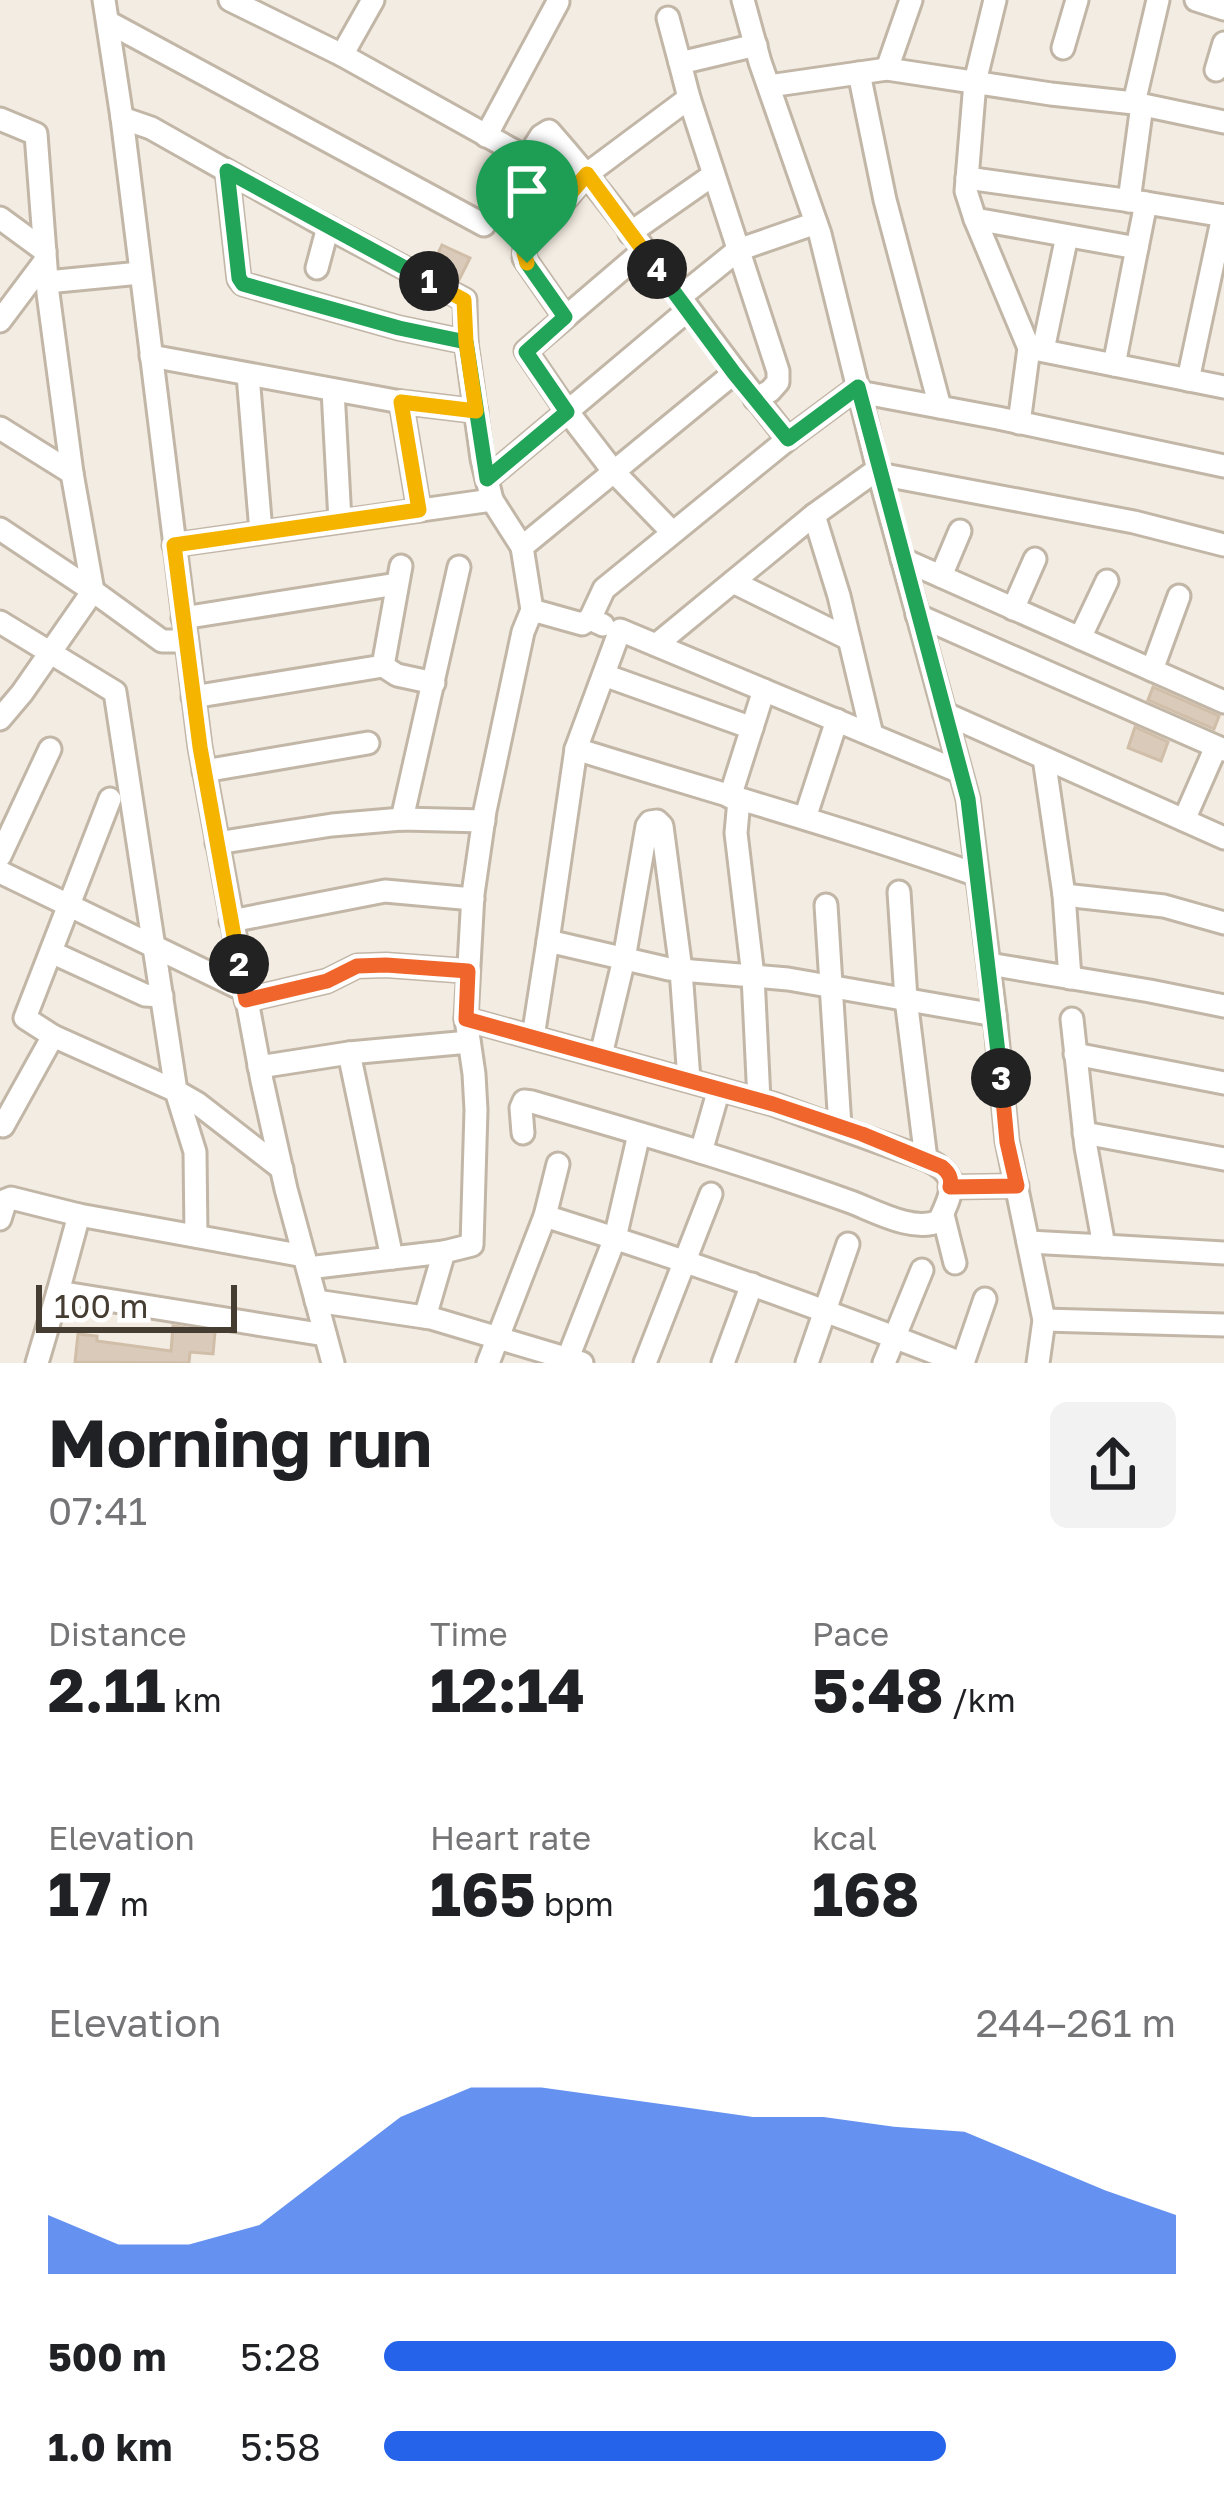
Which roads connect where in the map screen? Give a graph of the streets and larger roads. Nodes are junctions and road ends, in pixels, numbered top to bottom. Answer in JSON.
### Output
{"nodes":[{"id":1,"x":230,"y":0,"type":"edge"},
{"id":2,"x":373,"y":0,"type":"edge"},
{"id":3,"x":743,"y":0,"type":"edge"},
{"id":4,"x":911,"y":0,"type":"edge"},
{"id":5,"x":995,"y":0,"type":"edge"},
{"id":6,"x":1077,"y":0,"type":"edge"},
{"id":7,"x":1158,"y":0,"type":"edge"},
{"id":8,"x":1196,"y":0,"type":"edge"},
{"id":9,"x":558,"y":2,"type":"edge"},
{"id":10,"x":1224,"y":9,"type":"edge"},
{"id":11,"x":106,"y":11,"type":"edge"},
{"id":12,"x":668,"y":18,"type":"dead end"},
{"id":13,"x":1224,"y":43,"type":"edge"},
{"id":14,"x":756,"y":45,"type":"junction"},
{"id":15,"x":1063,"y":48,"type":"dead end"},
{"id":16,"x":342,"y":55,"type":"junction"},
{"id":17,"x":680,"y":63,"type":"junction"},
{"id":18,"x":887,"y":68,"type":"junction"},
{"id":19,"x":1216,"y":70,"type":"dead end"},
{"id":20,"x":859,"y":73,"type":"junction"},
{"id":21,"x":975,"y":82,"type":"junction"},
{"id":22,"x":769,"y":86,"type":"junction"},
{"id":23,"x":689,"y":98,"type":"junction"},
{"id":24,"x":1138,"y":104,"type":"junction"},
{"id":25,"x":122,"y":118,"type":"junction"},
{"id":26,"x":0,"y":119,"type":"edge"},
{"id":27,"x":1224,"y":122,"type":"edge"},
{"id":28,"x":486,"y":136,"type":"junction"},
{"id":29,"x":227,"y":171,"type":"junction"},
{"id":30,"x":587,"y":174,"type":"junction"},
{"id":31,"x":713,"y":175,"type":"junction"},
{"id":32,"x":967,"y":178,"type":"junction"},
{"id":33,"x":1137,"y":202,"type":"junction"},
{"id":34,"x":1223,"y":216,"type":"edge"},
{"id":35,"x":0,"y":218,"type":"edge"},
{"id":36,"x":975,"y":219,"type":"junction"},
{"id":37,"x":816,"y":223,"type":"junction"},
{"id":38,"x":484,"y":225,"type":"dead end"},
{"id":39,"x":328,"y":227,"type":"junction"},
{"id":40,"x":1067,"y":236,"type":"junction"},
{"id":41,"x":637,"y":242,"type":"junction"},
{"id":42,"x":1137,"y":248,"type":"junction"},
{"id":43,"x":738,"y":250,"type":"junction"},
{"id":44,"x":46,"y":265,"type":"junction"},
{"id":45,"x":317,"y":268,"type":"dead end"},
{"id":46,"x":140,"y":273,"type":"junction"},
{"id":47,"x":684,"y":304,"type":"junction"},
{"id":48,"x":565,"y":317,"type":"junction"},
{"id":49,"x":0,"y":321,"type":"edge"},
{"id":50,"x":466,"y":342,"type":"junction"},
{"id":51,"x":1036,"y":349,"type":"junction"},
{"id":52,"x":151,"y":356,"type":"junction"},
{"id":53,"x":1114,"y":364,"type":"junction"},
{"id":54,"x":734,"y":373,"type":"junction"},
{"id":55,"x":248,"y":375,"type":"junction"},
{"id":56,"x":1188,"y":380,"type":"junction"},
{"id":57,"x":1224,"y":387,"type":"edge"},
{"id":58,"x":333,"y":390,"type":"junction"},
{"id":59,"x":858,"y":390,"type":"junction"},
{"id":60,"x":755,"y":399,"type":"junction"},
{"id":61,"x":401,"y":402,"type":"junction"},
{"id":62,"x":940,"y":407,"type":"junction"},
{"id":63,"x":476,"y":411,"type":"junction"},
{"id":64,"x":567,"y":412,"type":"junction"},
{"id":65,"x":1019,"y":423,"type":"junction"},
{"id":66,"x":0,"y":428,"type":"edge"},
{"id":67,"x":788,"y":439,"type":"junction"},
{"id":68,"x":1224,"y":466,"type":"edge"},
{"id":69,"x":879,"y":471,"type":"junction"},
{"id":70,"x":614,"y":472,"type":"junction"},
{"id":71,"x":72,"y":473,"type":"junction"},
{"id":72,"x":489,"y":490,"type":"junction"},
{"id":73,"x":419,"y":510,"type":"junction"},
{"id":74,"x":814,"y":515,"type":"junction"},
{"id":75,"x":340,"y":521,"type":"junction"},
{"id":76,"x":0,"y":529,"type":"edge"},
{"id":77,"x":960,"y":531,"type":"dead end"},
{"id":78,"x":261,"y":532,"type":"junction"},
{"id":79,"x":672,"y":532,"type":"junction"},
{"id":80,"x":1222,"y":537,"type":"edge"},
{"id":81,"x":174,"y":545,"type":"junction"},
{"id":82,"x":522,"y":547,"type":"junction"},
{"id":83,"x":902,"y":559,"type":"junction"},
{"id":84,"x":1035,"y":560,"type":"dead end"},
{"id":85,"x":458,"y":567,"type":"dead end"},
{"id":86,"x":941,"y":576,"type":"junction"},
{"id":87,"x":1107,"y":580,"type":"dead end"},
{"id":88,"x":733,"y":582,"type":"junction"},
{"id":89,"x":93,"y":591,"type":"junction"},
{"id":90,"x":1179,"y":596,"type":"dead end"},
{"id":91,"x":1013,"y":609,"type":"junction"},
{"id":92,"x":532,"y":610,"type":"junction"},
{"id":93,"x":917,"y":616,"type":"junction"},
{"id":94,"x":183,"y":618,"type":"junction"},
{"id":95,"x":590,"y":619,"type":"junction"},
{"id":96,"x":3,"y":631,"type":"edge"},
{"id":97,"x":619,"y":634,"type":"junction"},
{"id":98,"x":1080,"y":638,"type":"junction"},
{"id":99,"x":850,"y":639,"type":"junction"},
{"id":100,"x":185,"y":641,"type":"junction"},
{"id":101,"x":656,"y":645,"type":"junction"},
{"id":102,"x":50,"y":653,"type":"junction"},
{"id":103,"x":383,"y":666,"type":"junction"},
{"id":104,"x":1152,"y":670,"type":"junction"},
{"id":105,"x":604,"y":674,"type":"junction"},
{"id":106,"x":434,"y":683,"type":"junction"},
{"id":107,"x":764,"y":690,"type":"junction"},
{"id":108,"x":193,"y":697,"type":"junction"},
{"id":109,"x":1223,"y":699,"type":"edge"},
{"id":110,"x":944,"y":713,"type":"junction"},
{"id":111,"x":0,"y":719,"type":"edge"},
{"id":112,"x":837,"y":720,"type":"junction"},
{"id":113,"x":752,"y":728,"type":"junction"},
{"id":114,"x":872,"y":735,"type":"junction"},
{"id":115,"x":368,"y":742,"type":"dead end"},
{"id":116,"x":50,"y":748,"type":"dead end"},
{"id":117,"x":1220,"y":748,"type":"edge"},
{"id":118,"x":576,"y":749,"type":"junction"},
{"id":119,"x":1044,"y":758,"type":"junction"},
{"id":120,"x":204,"y":771,"type":"junction"},
{"id":121,"x":960,"y":772,"type":"junction"},
{"id":122,"x":735,"y":798,"type":"junction"},
{"id":123,"x":110,"y":799,"type":"dead end"},
{"id":124,"x":806,"y":818,"type":"junction"},
{"id":125,"x":402,"y":819,"type":"junction"},
{"id":126,"x":1184,"y":820,"type":"junction"},
{"id":127,"x":484,"y":821,"type":"junction"},
{"id":128,"x":1224,"y":838,"type":"edge"},
{"id":129,"x":217,"y":843,"type":"junction"},
{"id":130,"x":0,"y":856,"type":"edge"},
{"id":131,"x":0,"y":872,"type":"edge"},
{"id":132,"x":977,"y":875,"type":"junction"},
{"id":133,"x":899,"y":892,"type":"dead end"},
{"id":134,"x":1064,"y":895,"type":"junction"},
{"id":135,"x":472,"y":899,"type":"junction"},
{"id":136,"x":69,"y":903,"type":"junction"},
{"id":137,"x":826,"y":905,"type":"dead end"},
{"id":138,"x":231,"y":921,"type":"junction"},
{"id":139,"x":1224,"y":923,"type":"edge"},
{"id":140,"x":548,"y":941,"type":"junction"},
{"id":141,"x":154,"y":946,"type":"junction"},
{"id":142,"x":51,"y":952,"type":"junction"},
{"id":143,"x":624,"y":959,"type":"junction"},
{"id":144,"x":989,"y":964,"type":"junction"},
{"id":145,"x":681,"y":970,"type":"junction"},
{"id":146,"x":468,"y":971,"type":"junction"},
{"id":147,"x":753,"y":976,"type":"junction"},
{"id":148,"x":1070,"y":978,"type":"junction"},
{"id":149,"x":832,"y":986,"type":"junction"},
{"id":150,"x":245,"y":995,"type":"junction"},
{"id":151,"x":162,"y":996,"type":"junction"},
{"id":152,"x":906,"y":999,"type":"junction"},
{"id":153,"x":1224,"y":1006,"type":"edge"},
{"id":154,"x":995,"y":1015,"type":"junction"},
{"id":155,"x":1072,"y":1018,"type":"dead end"},
{"id":156,"x":468,"y":1030,"type":"junction"},
{"id":157,"x":53,"y":1036,"type":"junction"},
{"id":158,"x":533,"y":1036,"type":"junction"},
{"id":159,"x":349,"y":1053,"type":"junction"},
{"id":160,"x":1075,"y":1054,"type":"junction"},
{"id":161,"x":602,"y":1055,"type":"junction"},
{"id":162,"x":259,"y":1067,"type":"junction"},
{"id":163,"x":688,"y":1080,"type":"junction"},
{"id":164,"x":1224,"y":1083,"type":"edge"},
{"id":165,"x":719,"y":1088,"type":"junction"},
{"id":166,"x":176,"y":1091,"type":"junction"},
{"id":167,"x":759,"y":1100,"type":"junction"},
{"id":168,"x":6,"y":1113,"type":"edge"},
{"id":169,"x":840,"y":1127,"type":"junction"},
{"id":170,"x":523,"y":1133,"type":"dead end"},
{"id":171,"x":639,"y":1133,"type":"junction"},
{"id":172,"x":1084,"y":1133,"type":"junction"},
{"id":173,"x":701,"y":1152,"type":"junction"},
{"id":174,"x":926,"y":1159,"type":"junction"},
{"id":175,"x":1224,"y":1159,"type":"edge"},
{"id":176,"x":558,"y":1164,"type":"dead end"},
{"id":177,"x":282,"y":1169,"type":"junction"},
{"id":178,"x":1017,"y":1186,"type":"junction"},
{"id":179,"x":950,"y":1187,"type":"junction"},
{"id":180,"x":711,"y":1194,"type":"dead end"},
{"id":181,"x":79,"y":1215,"type":"junction"},
{"id":182,"x":943,"y":1215,"type":"junction"},
{"id":183,"x":545,"y":1216,"type":"junction"},
{"id":184,"x":0,"y":1219,"type":"edge"},
{"id":185,"x":196,"y":1236,"type":"junction"},
{"id":186,"x":616,"y":1238,"type":"junction"},
{"id":187,"x":1028,"y":1242,"type":"junction"},
{"id":188,"x":848,"y":1244,"type":"dead end"},
{"id":189,"x":1104,"y":1246,"type":"junction"},
{"id":190,"x":444,"y":1252,"type":"junction"},
{"id":191,"x":1224,"y":1253,"type":"edge"},
{"id":192,"x":392,"y":1258,"type":"junction"},
{"id":193,"x":685,"y":1261,"type":"junction"},
{"id":194,"x":306,"y":1262,"type":"junction"},
{"id":195,"x":955,"y":1263,"type":"dead end"},
{"id":196,"x":922,"y":1270,"type":"dead end"},
{"id":197,"x":752,"y":1284,"type":"junction"},
{"id":198,"x":58,"y":1292,"type":"junction"},
{"id":199,"x":985,"y":1299,"type":"dead end"},
{"id":200,"x":316,"y":1301,"type":"junction"},
{"id":201,"x":826,"y":1310,"type":"junction"},
{"id":202,"x":424,"y":1317,"type":"junction"},
{"id":203,"x":1044,"y":1320,"type":"junction"},
{"id":204,"x":1224,"y":1325,"type":"edge"},
{"id":205,"x":325,"y":1335,"type":"junction"},
{"id":206,"x":895,"y":1336,"type":"junction"},
{"id":207,"x":497,"y":1338,"type":"junction"},
{"id":208,"x":572,"y":1362,"type":"edge"},
{"id":209,"x":37,"y":1363,"type":"edge"},
{"id":210,"x":333,"y":1363,"type":"edge"},
{"id":211,"x":488,"y":1363,"type":"edge"},
{"id":212,"x":645,"y":1363,"type":"edge"},
{"id":213,"x":723,"y":1363,"type":"edge"},
{"id":214,"x":807,"y":1363,"type":"edge"},
{"id":215,"x":884,"y":1363,"type":"edge"},
{"id":216,"x":962,"y":1363,"type":"edge"},
{"id":217,"x":1038,"y":1363,"type":"edge"}],
"edges":[{"from":1,"to":16,"type":"street"},
{"from":2,"to":16,"type":"street"},
{"from":3,"to":14,"type":"street"},
{"from":4,"to":18,"type":"street"},
{"from":5,"to":21,"type":"street"},
{"from":6,"to":15,"type":"street"},
{"from":7,"to":24,"type":"street"},
{"from":8,"to":10,"type":"street"},
{"from":9,"to":28,"type":"street"},
{"from":11,"to":25,"type":"street"},
{"from":11,"to":38,"type":"street"},
{"from":12,"to":17,"type":"street"},
{"from":13,"to":19,"type":"street"},
{"from":14,"to":17,"type":"street"},
{"from":14,"to":22,"type":"street"},
{"from":16,"to":28,"type":"street"},
{"from":17,"to":23,"type":"street"},
{"from":18,"to":20,"type":"street"},
{"from":18,"to":21,"type":"street"},
{"from":20,"to":22,"type":"street"},
{"from":20,"to":62,"type":"street"},
{"from":21,"to":24,"type":"street"},
{"from":21,"to":32,"type":"street"},
{"from":22,"to":37,"type":"street"},
{"from":23,"to":30,"type":"street"},
{"from":23,"to":31,"type":"street"},
{"from":24,"to":27,"type":"street"},
{"from":24,"to":33,"type":"street"},
{"from":25,"to":29,"type":"street"},
{"from":25,"to":46,"type":"street"},
{"from":26,"to":44,"type":"street"},
{"from":28,"to":30,"type":"street"},
{"from":29,"to":39,"type":"street"},
{"from":29,"to":50,"type":"street"},
{"from":30,"to":41,"type":"street"},
{"from":30,"to":48,"type":"street"},
{"from":31,"to":41,"type":"street"},
{"from":31,"to":43,"type":"street"},
{"from":32,"to":33,"type":"street"},
{"from":32,"to":36,"type":"street"},
{"from":33,"to":34,"type":"street"},
{"from":33,"to":42,"type":"street"},
{"from":34,"to":56,"type":"street"},
{"from":35,"to":44,"type":"street"},
{"from":36,"to":40,"type":"street"},
{"from":36,"to":51,"type":"street"},
{"from":37,"to":43,"type":"street"},
{"from":37,"to":59,"type":"street"},
{"from":39,"to":45,"type":"street"},
{"from":39,"to":50,"type":"street"},
{"from":40,"to":42,"type":"street"},
{"from":40,"to":51,"type":"street"},
{"from":41,"to":47,"type":"street"},
{"from":41,"to":48,"type":"street"},
{"from":42,"to":53,"type":"street"},
{"from":43,"to":47,"type":"street"},
{"from":43,"to":60,"type":"street"},
{"from":44,"to":46,"type":"street"},
{"from":44,"to":49,"type":"street"},
{"from":44,"to":71,"type":"street"},
{"from":46,"to":52,"type":"street"},
{"from":47,"to":54,"type":"street"},
{"from":47,"to":64,"type":"street"},
{"from":48,"to":64,"type":"street"},
{"from":50,"to":63,"type":"street"},
{"from":51,"to":53,"type":"street"},
{"from":51,"to":65,"type":"street"},
{"from":52,"to":55,"type":"street"},
{"from":52,"to":81,"type":"street"},
{"from":53,"to":56,"type":"street"},
{"from":54,"to":60,"type":"street"},
{"from":54,"to":70,"type":"street"},
{"from":55,"to":58,"type":"street"},
{"from":55,"to":78,"type":"street"},
{"from":56,"to":57,"type":"street"},
{"from":58,"to":61,"type":"street"},
{"from":58,"to":75,"type":"street"},
{"from":59,"to":62,"type":"street"},
{"from":59,"to":67,"type":"street"},
{"from":59,"to":69,"type":"street"},
{"from":60,"to":67,"type":"street"},
{"from":61,"to":63,"type":"street"},
{"from":61,"to":73,"type":"street"},
{"from":62,"to":65,"type":"street"},
{"from":63,"to":72,"type":"street"},
{"from":64,"to":70,"type":"street"},
{"from":64,"to":72,"type":"street"},
{"from":65,"to":68,"type":"street"},
{"from":66,"to":71,"type":"street"},
{"from":67,"to":79,"type":"street"},
{"from":69,"to":74,"type":"street"},
{"from":69,"to":80,"type":"street"},
{"from":69,"to":83,"type":"street"},
{"from":70,"to":79,"type":"street"},
{"from":70,"to":82,"type":"street"},
{"from":71,"to":89,"type":"street"},
{"from":72,"to":73,"type":"street"},
{"from":72,"to":82,"type":"street"},
{"from":73,"to":75,"type":"street"},
{"from":74,"to":88,"type":"street"},
{"from":74,"to":99,"type":"street"},
{"from":75,"to":78,"type":"street"},
{"from":76,"to":89,"type":"street"},
{"from":77,"to":86,"type":"street"},
{"from":78,"to":81,"type":"street"},
{"from":79,"to":95,"type":"street"},
{"from":81,"to":94,"type":"street"},
{"from":82,"to":92,"type":"street"},
{"from":83,"to":86,"type":"street"},
{"from":83,"to":93,"type":"street"},
{"from":84,"to":91,"type":"street"},
{"from":85,"to":106,"type":"street"},
{"from":86,"to":91,"type":"street"},
{"from":87,"to":98,"type":"street"},
{"from":88,"to":99,"type":"street"},
{"from":88,"to":101,"type":"street"},
{"from":89,"to":100,"type":"street"},
{"from":89,"to":102,"type":"street"},
{"from":90,"to":104,"type":"street"},
{"from":91,"to":98,"type":"street"},
{"from":92,"to":95,"type":"street"},
{"from":92,"to":127,"type":"street"},
{"from":93,"to":110,"type":"street"},
{"from":93,"to":117,"type":"street"},
{"from":94,"to":100,"type":"street"},
{"from":94,"to":103,"type":"street"},
{"from":95,"to":97,"type":"street"},
{"from":96,"to":102,"type":"street"},
{"from":97,"to":101,"type":"street"},
{"from":97,"to":105,"type":"street"},
{"from":98,"to":104,"type":"street"},
{"from":99,"to":114,"type":"street"},
{"from":100,"to":108,"type":"street"},
{"from":101,"to":107,"type":"street"},
{"from":102,"to":111,"type":"street"},
{"from":102,"to":141,"type":"street"},
{"from":103,"to":106,"type":"street"},
{"from":103,"to":108,"type":"street"},
{"from":104,"to":109,"type":"street"},
{"from":105,"to":113,"type":"street"},
{"from":105,"to":118,"type":"street"},
{"from":106,"to":125,"type":"street"},
{"from":107,"to":112,"type":"street"},
{"from":107,"to":113,"type":"street"},
{"from":108,"to":120,"type":"street"},
{"from":110,"to":119,"type":"street"},
{"from":110,"to":121,"type":"street"},
{"from":112,"to":114,"type":"street"},
{"from":112,"to":124,"type":"street"},
{"from":113,"to":122,"type":"street"},
{"from":114,"to":121,"type":"street"},
{"from":115,"to":120,"type":"street"},
{"from":116,"to":130,"type":"street"},
{"from":117,"to":126,"type":"street"},
{"from":118,"to":122,"type":"street"},
{"from":118,"to":140,"type":"street"},
{"from":119,"to":126,"type":"street"},
{"from":119,"to":134,"type":"street"},
{"from":120,"to":129,"type":"street"},
{"from":121,"to":132,"type":"street"},
{"from":122,"to":124,"type":"street"},
{"from":122,"to":147,"type":"street"},
{"from":123,"to":136,"type":"street"},
{"from":124,"to":132,"type":"street"},
{"from":125,"to":127,"type":"street"},
{"from":125,"to":129,"type":"street"},
{"from":126,"to":128,"type":"street"},
{"from":127,"to":135,"type":"street"},
{"from":129,"to":138,"type":"street"},
{"from":131,"to":136,"type":"street"},
{"from":132,"to":144,"type":"street"},
{"from":133,"to":152,"type":"street"},
{"from":134,"to":139,"type":"street"},
{"from":134,"to":148,"type":"street"},
{"from":135,"to":138,"type":"street"},
{"from":135,"to":146,"type":"street"},
{"from":136,"to":141,"type":"street"},
{"from":136,"to":142,"type":"street"},
{"from":137,"to":149,"type":"street"},
{"from":138,"to":150,"type":"street"},
{"from":140,"to":143,"type":"street"},
{"from":140,"to":158,"type":"street"},
{"from":141,"to":150,"type":"street"},
{"from":141,"to":151,"type":"street"},
{"from":142,"to":151,"type":"street"},
{"from":142,"to":157,"type":"street"},
{"from":143,"to":145,"type":"street"},
{"from":143,"to":145,"type":"street"},
{"from":143,"to":161,"type":"street"},
{"from":144,"to":148,"type":"street"},
{"from":144,"to":154,"type":"street"},
{"from":145,"to":147,"type":"street"},
{"from":145,"to":163,"type":"street"},
{"from":146,"to":150,"type":"street"},
{"from":146,"to":156,"type":"street"},
{"from":147,"to":149,"type":"street"},
{"from":147,"to":167,"type":"street"},
{"from":148,"to":153,"type":"street"},
{"from":149,"to":152,"type":"street"},
{"from":149,"to":169,"type":"street"},
{"from":150,"to":162,"type":"street"},
{"from":151,"to":166,"type":"street"},
{"from":152,"to":154,"type":"street"},
{"from":152,"to":174,"type":"street"},
{"from":154,"to":178,"type":"street"},
{"from":155,"to":160,"type":"street"},
{"from":156,"to":158,"type":"street"},
{"from":156,"to":159,"type":"street"},
{"from":156,"to":190,"type":"street"},
{"from":157,"to":166,"type":"street"},
{"from":157,"to":168,"type":"street"},
{"from":158,"to":161,"type":"street"},
{"from":159,"to":162,"type":"street"},
{"from":159,"to":192,"type":"street"},
{"from":160,"to":164,"type":"street"},
{"from":160,"to":172,"type":"street"},
{"from":161,"to":163,"type":"street"},
{"from":162,"to":177,"type":"street"},
{"from":163,"to":165,"type":"street"},
{"from":165,"to":167,"type":"street"},
{"from":165,"to":173,"type":"street"},
{"from":166,"to":177,"type":"street"},
{"from":166,"to":185,"type":"street"},
{"from":167,"to":169,"type":"street"},
{"from":169,"to":174,"type":"street"},
{"from":170,"to":171,"type":"street"},
{"from":171,"to":173,"type":"street"},
{"from":171,"to":186,"type":"street"},
{"from":172,"to":175,"type":"street"},
{"from":172,"to":189,"type":"street"},
{"from":173,"to":182,"type":"street"},
{"from":174,"to":179,"type":"street"},
{"from":176,"to":183,"type":"street"},
{"from":177,"to":194,"type":"street"},
{"from":178,"to":179,"type":"street"},
{"from":178,"to":187,"type":"street"},
{"from":179,"to":182,"type":"street"},
{"from":180,"to":193,"type":"street"},
{"from":181,"to":184,"type":"street"},
{"from":181,"to":185,"type":"street"},
{"from":181,"to":198,"type":"street"},
{"from":182,"to":195,"type":"street"},
{"from":183,"to":186,"type":"street"},
{"from":183,"to":207,"type":"street"},
{"from":185,"to":194,"type":"street"},
{"from":186,"to":193,"type":"street"},
{"from":186,"to":208,"type":"street"},
{"from":187,"to":189,"type":"street"},
{"from":187,"to":203,"type":"street"},
{"from":188,"to":201,"type":"street"},
{"from":189,"to":191,"type":"street"},
{"from":190,"to":192,"type":"street"},
{"from":190,"to":202,"type":"street"},
{"from":192,"to":194,"type":"street"},
{"from":193,"to":197,"type":"street"},
{"from":193,"to":212,"type":"street"},
{"from":194,"to":200,"type":"street"},
{"from":196,"to":206,"type":"street"},
{"from":197,"to":201,"type":"street"},
{"from":197,"to":213,"type":"street"},
{"from":198,"to":205,"type":"street"},
{"from":198,"to":209,"type":"street"},
{"from":199,"to":216,"type":"street"},
{"from":200,"to":202,"type":"street"},
{"from":200,"to":205,"type":"street"},
{"from":201,"to":206,"type":"street"},
{"from":201,"to":214,"type":"street"},
{"from":202,"to":207,"type":"street"},
{"from":203,"to":204,"type":"street"},
{"from":203,"to":217,"type":"street"},
{"from":205,"to":210,"type":"street"},
{"from":206,"to":215,"type":"street"},
{"from":206,"to":216,"type":"street"},
{"from":207,"to":208,"type":"street"},
{"from":207,"to":211,"type":"street"}]}
